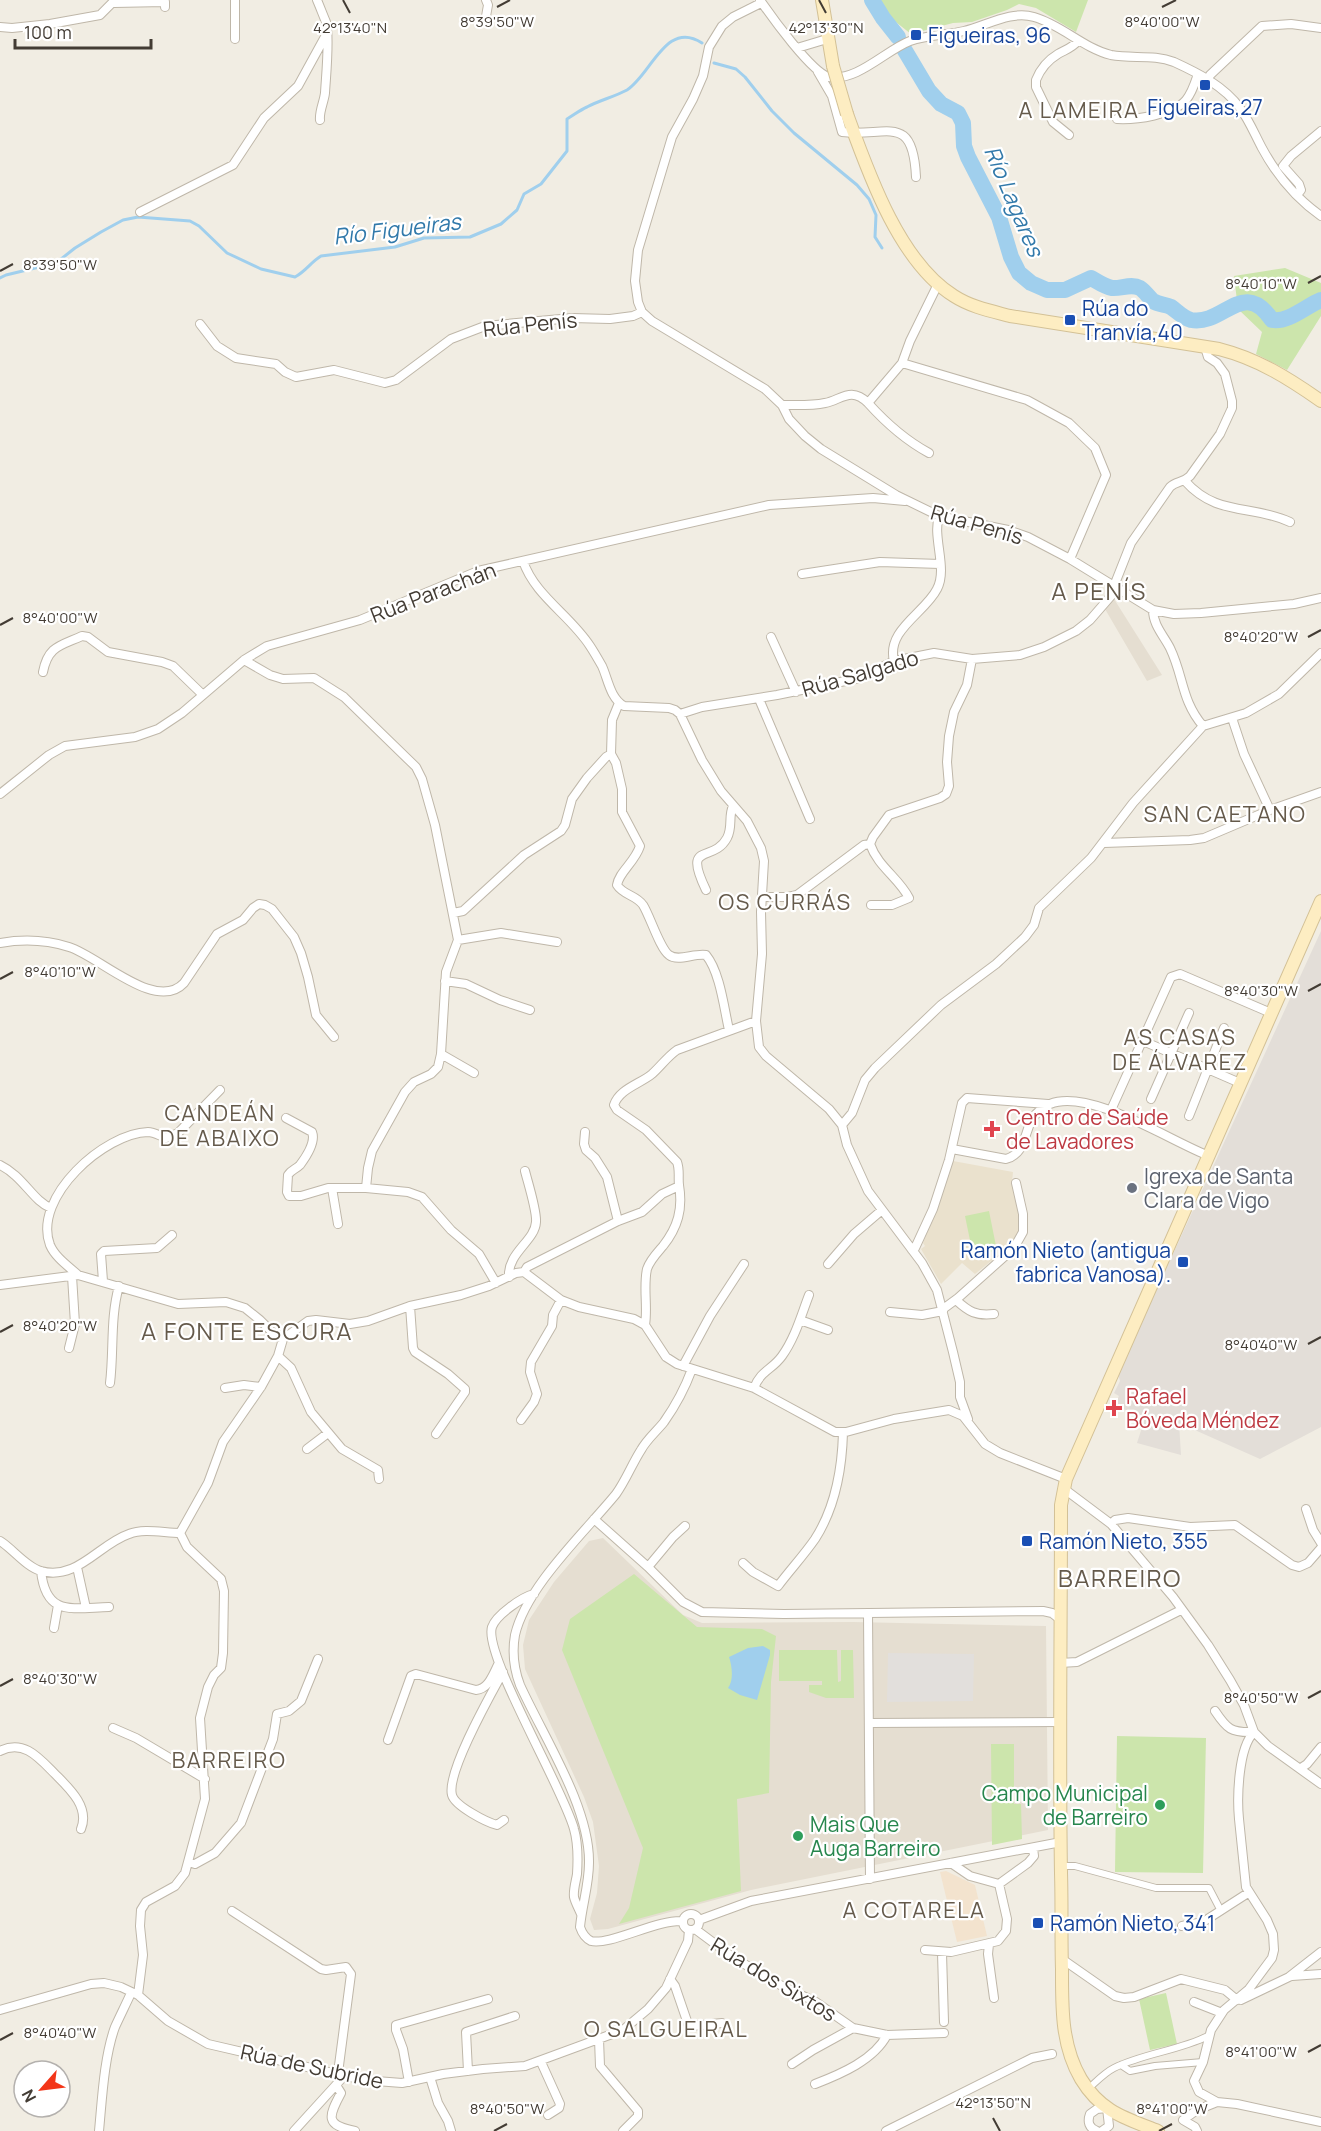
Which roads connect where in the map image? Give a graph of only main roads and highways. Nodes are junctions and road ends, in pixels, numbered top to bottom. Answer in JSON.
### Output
{"nodes":[{"id":1,"x":822,"y":0,"type":"edge"},
{"id":2,"x":1321,"y":401,"type":"edge"},
{"id":3,"x":1321,"y":901,"type":"edge"},
{"id":4,"x":1158,"y":2131,"type":"edge"}],
"edges":[{"from":1,"to":2,"type":"main road","bridge":true},
{"from":3,"to":4,"type":"main road"}]}
